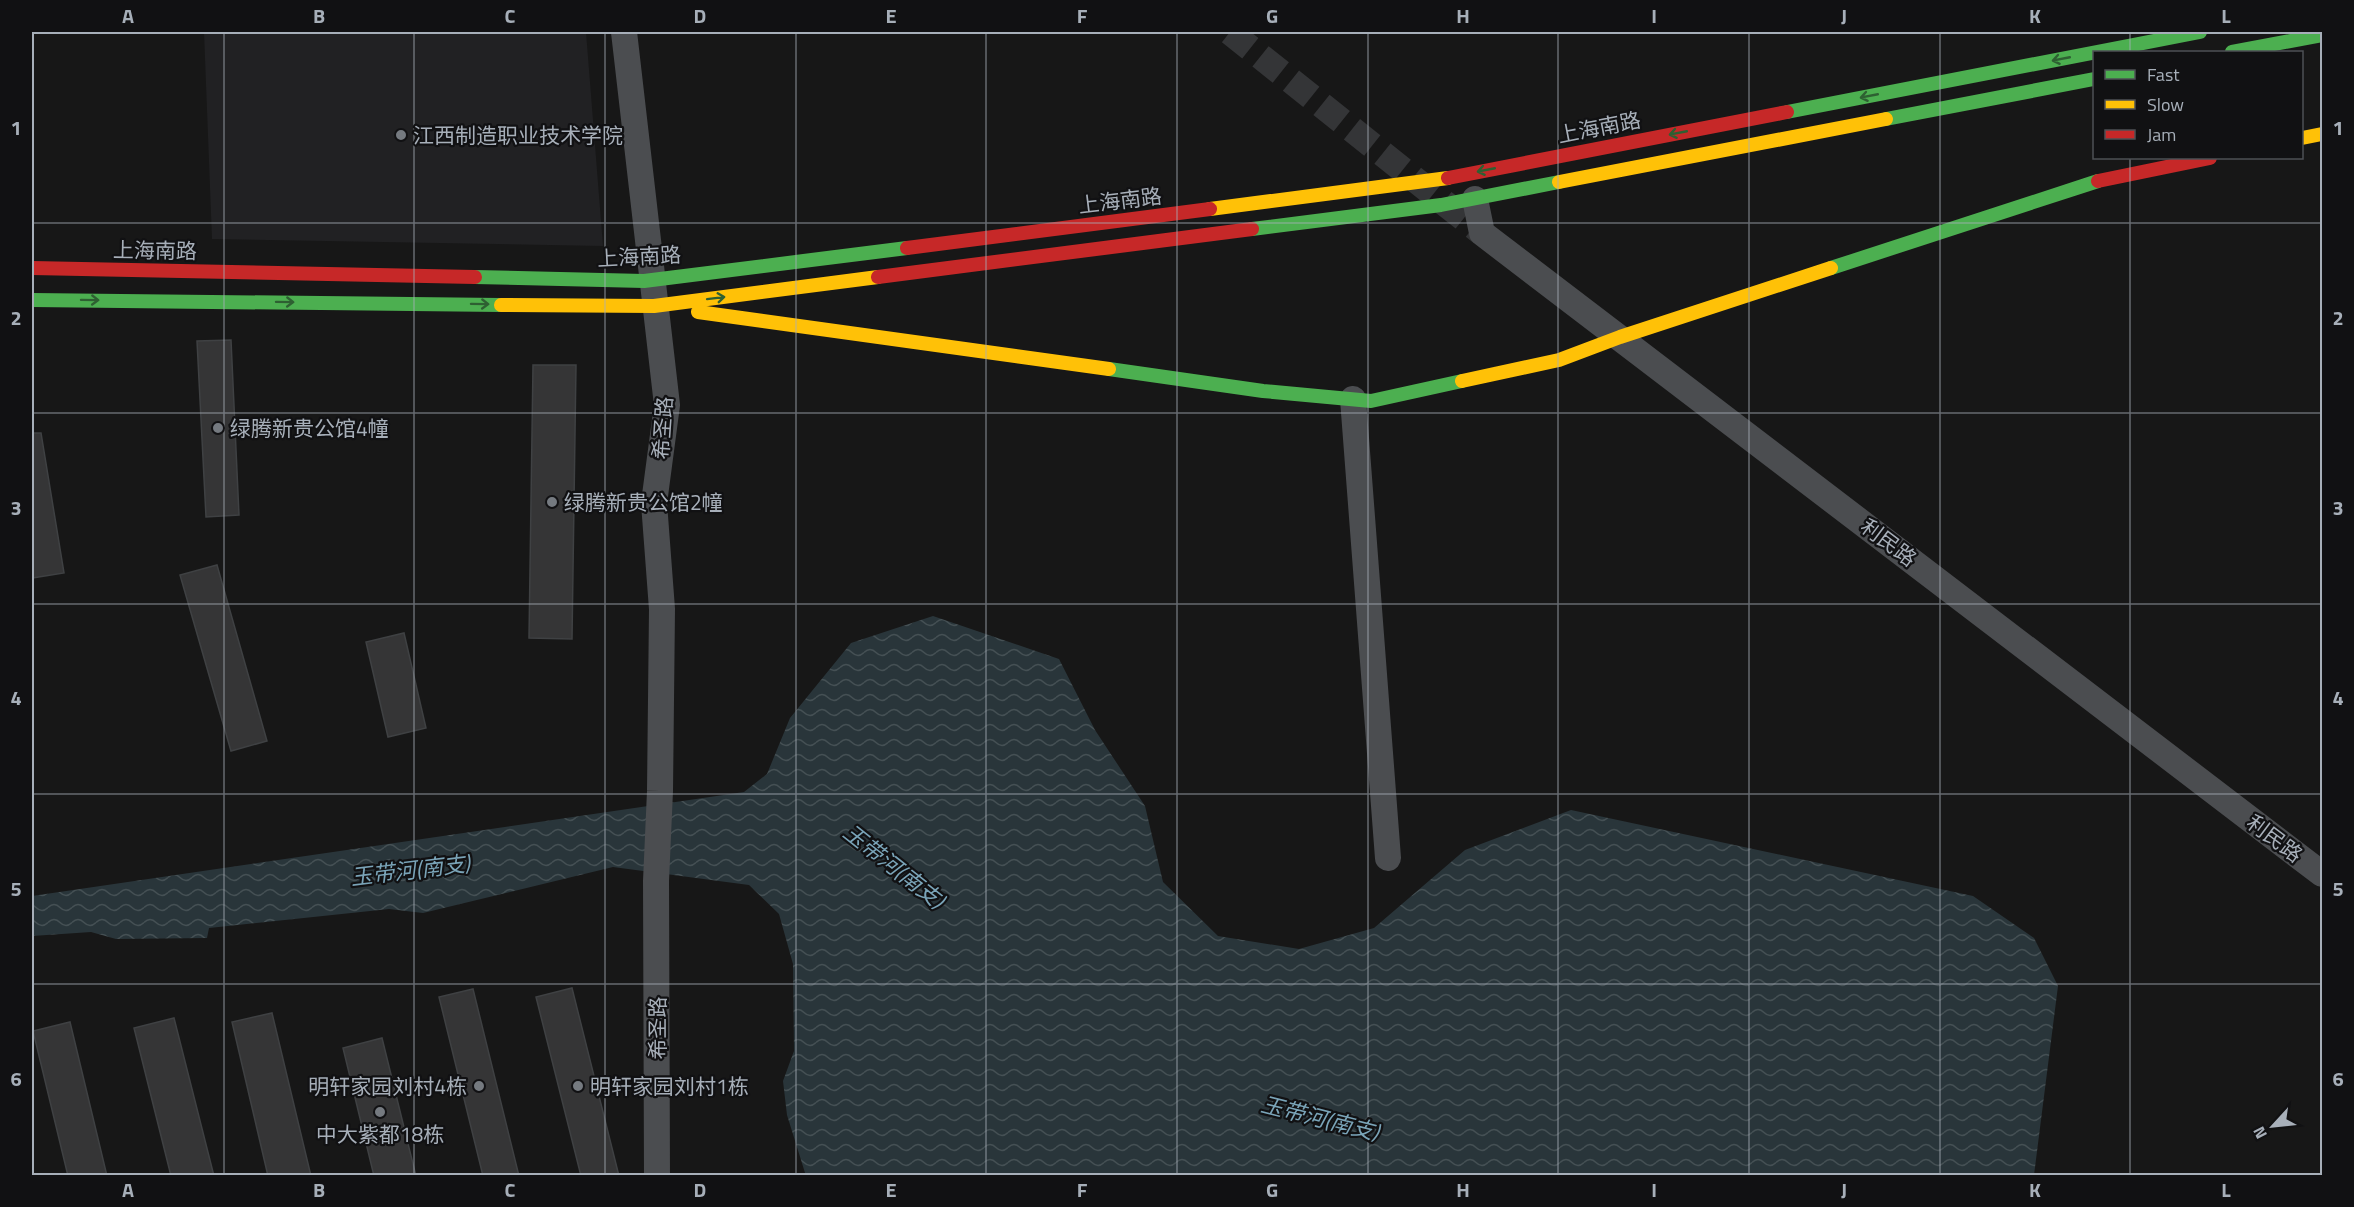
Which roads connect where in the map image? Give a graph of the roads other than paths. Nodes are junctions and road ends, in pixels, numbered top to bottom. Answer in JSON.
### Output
{"nodes":[{"id":1,"x":624,"y":32,"type":"edge"},
{"id":2,"x":2200,"y":32,"type":"edge"},
{"id":3,"x":2322,"y":35,"type":"edge"},
{"id":4,"x":2103,"y":51,"type":"edge"},
{"id":5,"x":2237,"y":51,"type":"edge"},
{"id":6,"x":2093,"y":53,"type":"edge"},
{"id":7,"x":2093,"y":79,"type":"edge"},
{"id":8,"x":2322,"y":134,"type":"edge"},
{"id":9,"x":2303,"y":138,"type":"edge"},
{"id":10,"x":2205,"y":159,"type":"edge"},
{"id":11,"x":1476,"y":199,"type":"junction"},
{"id":12,"x":32,"y":268,"type":"edge"},
{"id":13,"x":651,"y":280,"type":"junction"},
{"id":14,"x":32,"y":300,"type":"edge"},
{"id":15,"x":654,"y":306,"type":"junction"},
{"id":16,"x":1620,"y":337,"type":"junction"},
{"id":17,"x":1353,"y":399,"type":"junction"},
{"id":18,"x":1388,"y":858,"type":"dead end"},
{"id":19,"x":2322,"y":874,"type":"edge"},
{"id":20,"x":657,"y":1176,"type":"edge"}],
"edges":[{"from":1,"to":13,"type":"street","name":"希圣路"},
{"from":2,"to":4,"type":"main road","name":"上海南路","one_way":true},
{"from":3,"to":5,"type":"main road"},
{"from":6,"to":13,"type":"main road","name":"上海南路","one_way":true},
{"from":7,"to":11,"type":"main road"},
{"from":8,"to":9,"type":"main road"},
{"from":10,"to":16,"type":"main road"},
{"from":15,"to":11,"type":"main road","one_way":true},
{"from":11,"to":16,"type":"street","name":"利民路"},
{"from":12,"to":13,"type":"main road","name":"上海南路"},
{"from":13,"to":15,"type":"street","name":"希圣路"},
{"from":14,"to":15,"type":"main road","one_way":true},
{"from":15,"to":17,"type":"main road"},
{"from":15,"to":20,"type":"street","name":"希圣路"},
{"from":16,"to":17,"type":"main road"},
{"from":16,"to":19,"type":"street","name":"利民路"},
{"from":17,"to":18,"type":"street"}]}
